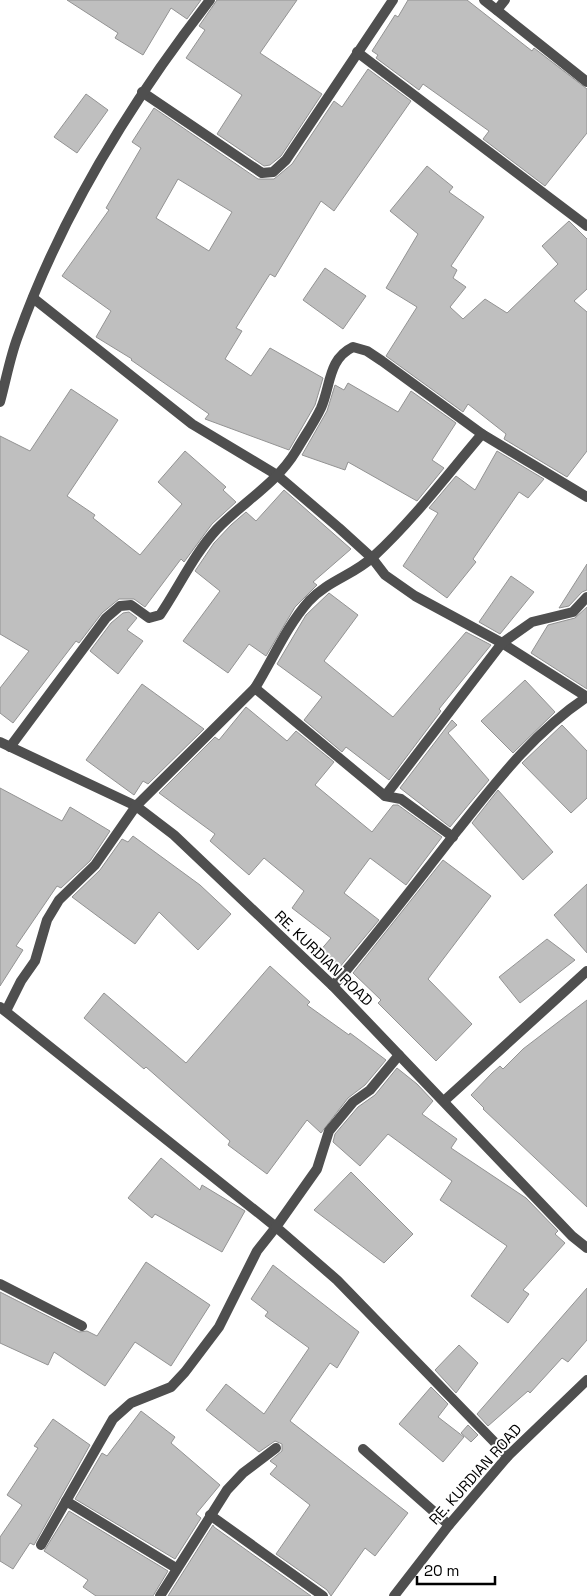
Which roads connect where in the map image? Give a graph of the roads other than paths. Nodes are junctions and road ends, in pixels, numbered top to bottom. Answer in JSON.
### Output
{"nodes":[{"id":1,"x":210,"y":0,"type":"edge"},
{"id":2,"x":393,"y":0,"type":"edge"},
{"id":3,"x":484,"y":0,"type":"edge"},
{"id":4,"x":505,"y":0,"type":"edge"},
{"id":5,"x":496,"y":10,"type":"junction"},
{"id":6,"x":357,"y":52,"type":"junction"},
{"id":7,"x":587,"y":82,"type":"edge"},
{"id":8,"x":142,"y":92,"type":"junction"},
{"id":9,"x":587,"y":226,"type":"edge"},
{"id":10,"x":34,"y":298,"type":"junction"},
{"id":11,"x":0,"y":402,"type":"edge"},
{"id":12,"x":482,"y":434,"type":"junction"},
{"id":13,"x":277,"y":475,"type":"junction"},
{"id":14,"x":587,"y":497,"type":"edge"},
{"id":15,"x":372,"y":558,"type":"junction"},
{"id":16,"x":587,"y":597,"type":"edge"},
{"id":17,"x":502,"y":643,"type":"junction"},
{"id":18,"x":255,"y":688,"type":"junction"},
{"id":19,"x":587,"y":697,"type":"edge"},
{"id":20,"x":5,"y":744,"type":"edge"},
{"id":21,"x":385,"y":796,"type":"junction"},
{"id":22,"x":136,"y":806,"type":"junction"},
{"id":23,"x":452,"y":837,"type":"junction"},
{"id":24,"x":587,"y":971,"type":"edge"},
{"id":25,"x":333,"y":986,"type":"junction"},
{"id":26,"x":3,"y":1009,"type":"edge"},
{"id":27,"x":399,"y":1055,"type":"junction"},
{"id":28,"x":444,"y":1101,"type":"junction"},
{"id":29,"x":276,"y":1226,"type":"junction"},
{"id":30,"x":587,"y":1248,"type":"edge"},
{"id":31,"x":0,"y":1284,"type":"edge"},
{"id":32,"x":82,"y":1326,"type":"dead end"},
{"id":33,"x":587,"y":1380,"type":"edge"},
{"id":34,"x":276,"y":1448,"type":"dead end"},
{"id":35,"x":363,"y":1449,"type":"dead end"},
{"id":36,"x":508,"y":1456,"type":"junction"},
{"id":37,"x":66,"y":1501,"type":"junction"},
{"id":38,"x":210,"y":1515,"type":"junction"},
{"id":39,"x":448,"y":1525,"type":"junction"},
{"id":40,"x":41,"y":1545,"type":"dead end"},
{"id":41,"x":176,"y":1568,"type":"junction"},
{"id":42,"x":160,"y":1596,"type":"edge"},
{"id":43,"x":323,"y":1596,"type":"edge"},
{"id":44,"x":394,"y":1596,"type":"edge"}],
"edges":[{"from":1,"to":8,"type":"street"},
{"from":2,"to":6,"type":"street"},
{"from":3,"to":5,"type":"street"},
{"from":4,"to":5,"type":"street"},
{"from":5,"to":7,"type":"street"},
{"from":6,"to":8,"type":"street"},
{"from":6,"to":9,"type":"street"},
{"from":8,"to":10,"type":"street"},
{"from":10,"to":11,"type":"street"},
{"from":10,"to":13,"type":"street"},
{"from":12,"to":13,"type":"street"},
{"from":12,"to":14,"type":"street"},
{"from":12,"to":15,"type":"street"},
{"from":13,"to":15,"type":"street"},
{"from":13,"to":20,"type":"street"},
{"from":15,"to":17,"type":"street"},
{"from":15,"to":18,"type":"street"},
{"from":16,"to":17,"type":"street"},
{"from":17,"to":19,"type":"street"},
{"from":17,"to":21,"type":"street"},
{"from":18,"to":21,"type":"street"},
{"from":18,"to":22,"type":"street"},
{"from":19,"to":23,"type":"street"},
{"from":20,"to":22,"type":"street","name":"RE. KURDIAN ROAD"},
{"from":21,"to":23,"type":"street"},
{"from":22,"to":25,"type":"street","name":"RE. KURDIAN ROAD"},
{"from":22,"to":26,"type":"street"},
{"from":23,"to":25,"type":"street"},
{"from":24,"to":28,"type":"street"},
{"from":25,"to":27,"type":"street","name":"RE. KURDIAN ROAD"},
{"from":26,"to":29,"type":"street"},
{"from":27,"to":28,"type":"street","name":"RE. KURDIAN ROAD"},
{"from":27,"to":29,"type":"street"},
{"from":28,"to":30,"type":"street","name":"RE. KURDIAN ROAD"},
{"from":29,"to":36,"type":"street"},
{"from":29,"to":37,"type":"street"},
{"from":31,"to":32,"type":"street"},
{"from":33,"to":36,"type":"street","name":"RE. KURDIAN ROAD"},
{"from":34,"to":38,"type":"street"},
{"from":35,"to":39,"type":"street"},
{"from":36,"to":39,"type":"street","name":"RE. KURDIAN ROAD"},
{"from":37,"to":40,"type":"street"},
{"from":37,"to":41,"type":"street"},
{"from":38,"to":41,"type":"street"},
{"from":38,"to":43,"type":"street"},
{"from":39,"to":44,"type":"street","name":"RE. KURDIAN ROAD"},
{"from":41,"to":42,"type":"street"}]}
